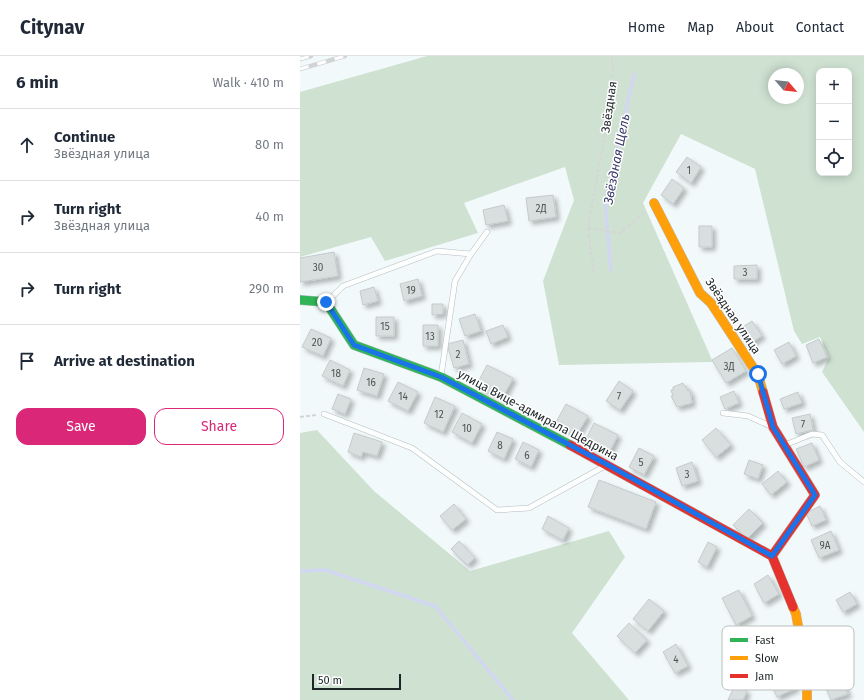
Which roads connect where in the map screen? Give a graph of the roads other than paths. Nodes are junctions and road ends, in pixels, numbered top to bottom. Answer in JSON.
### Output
{"nodes":[{"id":1,"x":654,"y":203,"type":"road end"},
{"id":2,"x":488,"y":232,"type":"dead end"},
{"id":3,"x":471,"y":254,"type":"junction"},
{"id":4,"x":300,"y":300,"type":"edge"},
{"id":5,"x":326,"y":302,"type":"junction"},
{"id":6,"x":441,"y":377,"type":"junction"},
{"id":7,"x":723,"y":413,"type":"dead end"},
{"id":8,"x":324,"y":414,"type":"road end"},
{"id":9,"x":773,"y":427,"type":"junction"},
{"id":10,"x":785,"y":444,"type":"junction"},
{"id":11,"x":608,"y":465,"type":"junction"},
{"id":12,"x":864,"y":482,"type":"edge"},
{"id":13,"x":772,"y":556,"type":"junction"},
{"id":14,"x":798,"y":626,"type":"edge"}],
"edges":[{"from":1,"to":9,"type":"street","name":"Звёздная улица"},
{"from":2,"to":3,"type":"lane"},
{"from":3,"to":5,"type":"lane"},
{"from":3,"to":6,"type":"lane"},
{"from":4,"to":5,"type":"street"},
{"from":5,"to":6,"type":"street","name":"улица Вице-адмирала Щедрина"},
{"from":6,"to":11,"type":"street","name":"улица Вице-адмирала Щедрина"},
{"from":7,"to":9,"type":"lane"},
{"from":8,"to":11,"type":"lane"},
{"from":9,"to":10,"type":"street","name":"Звёздная улица"},
{"from":10,"to":12,"type":"lane"},
{"from":10,"to":13,"type":"street","name":"Звёздная улица"},
{"from":11,"to":13,"type":"street","name":"улица Вице-адмирала Щедрина"},
{"from":13,"to":14,"type":"street"}]}
